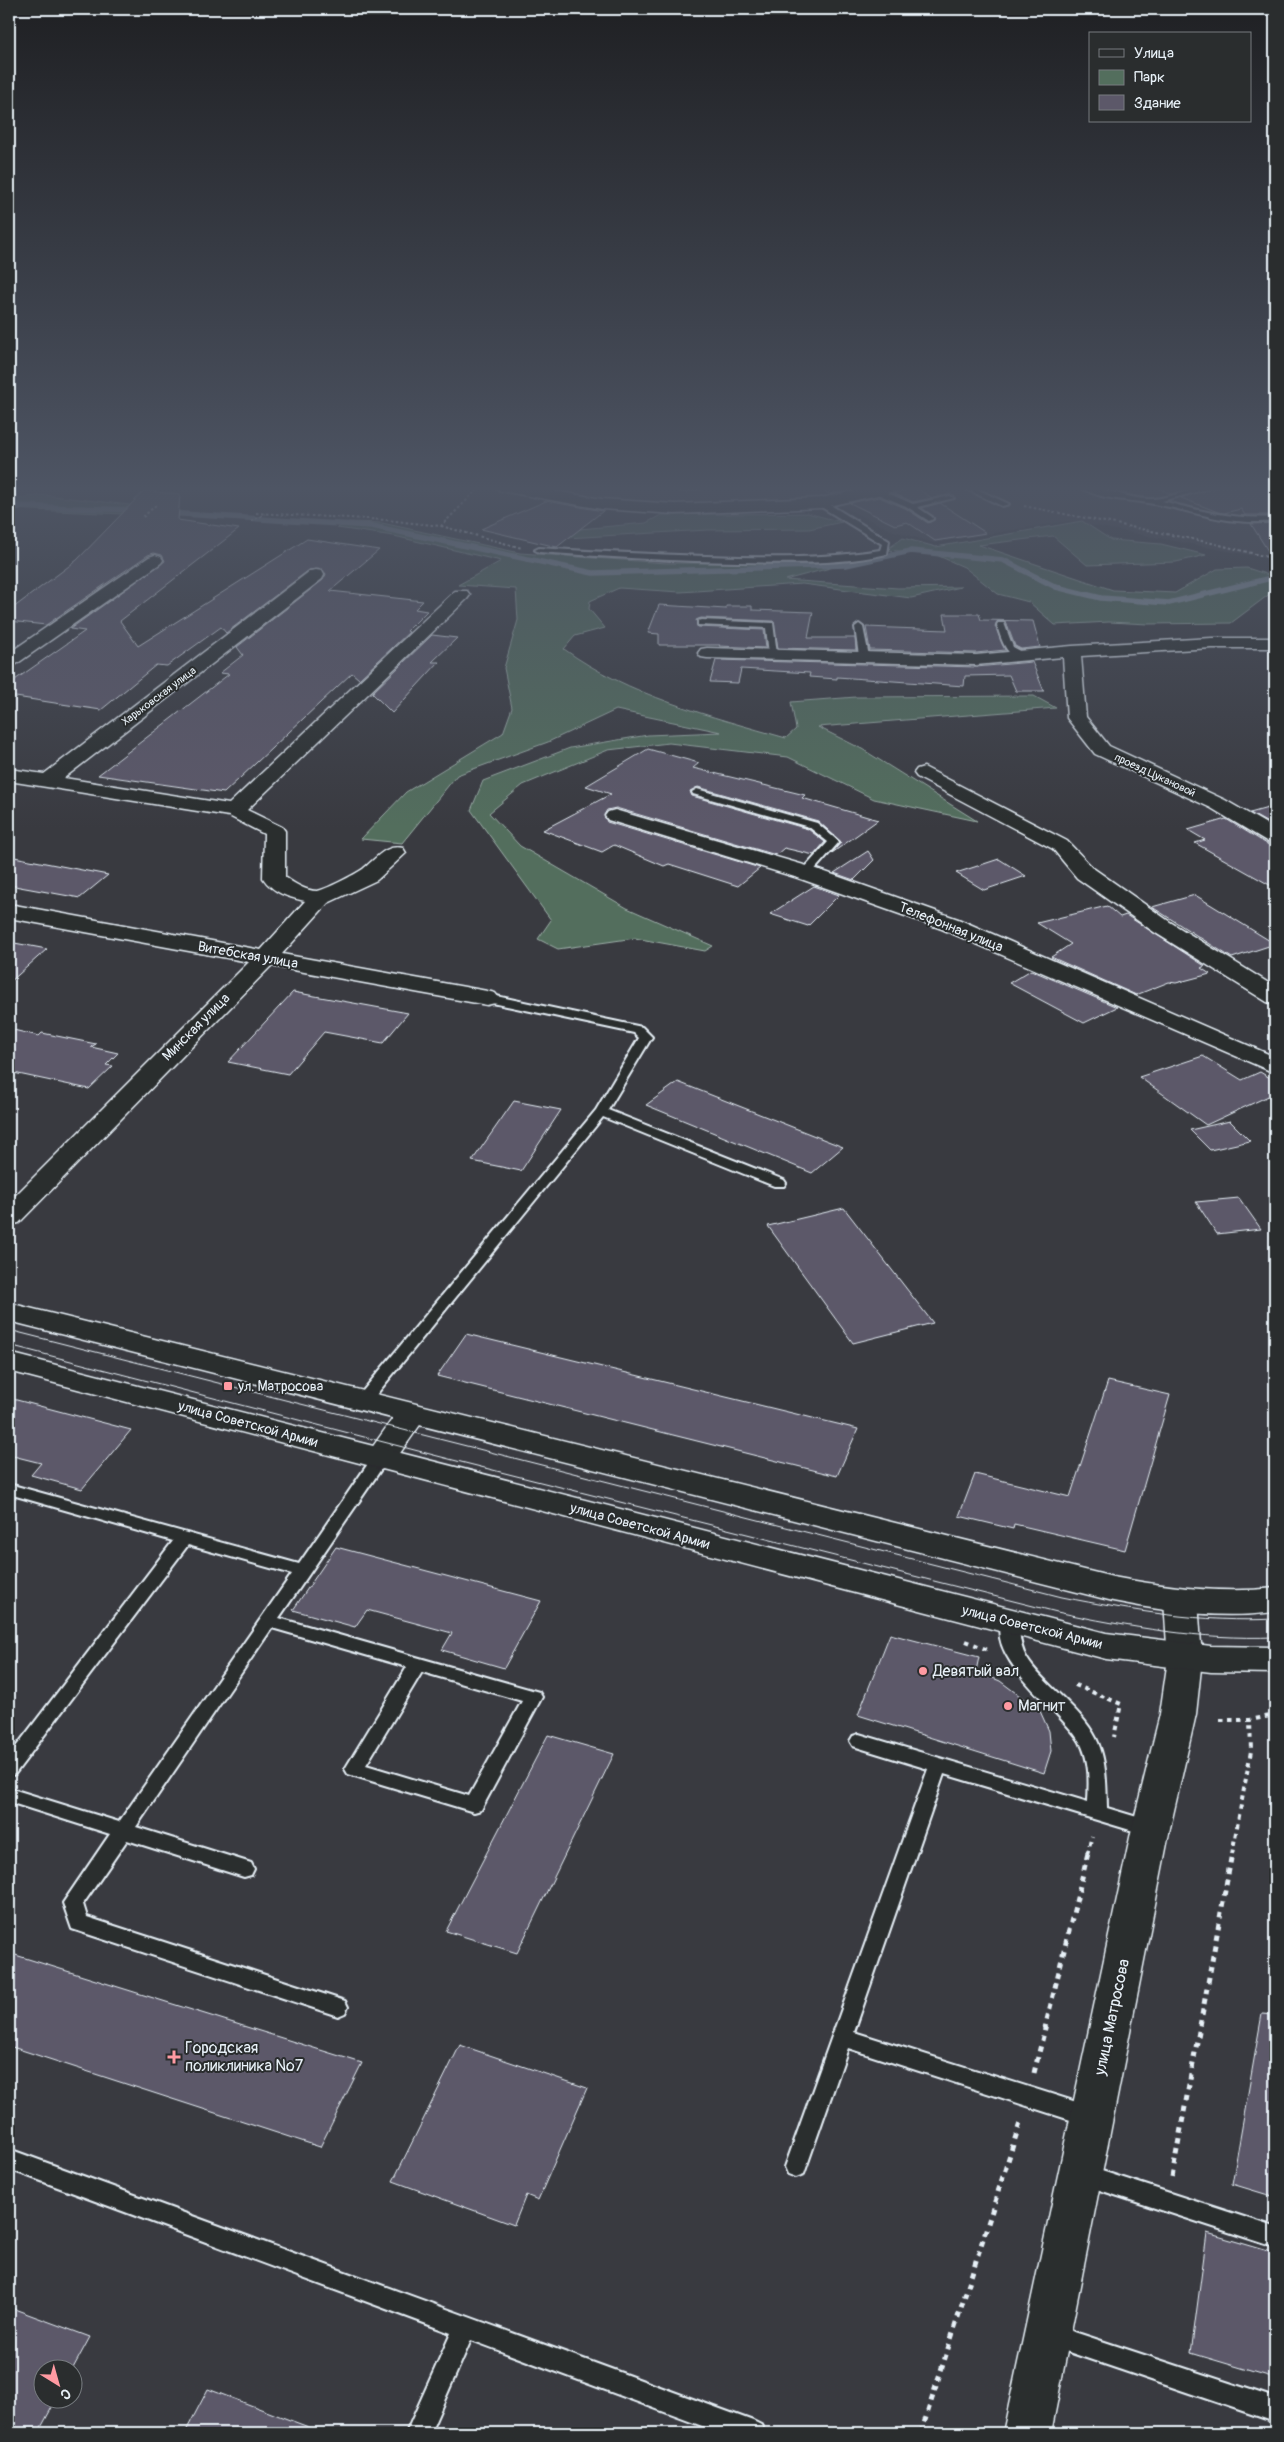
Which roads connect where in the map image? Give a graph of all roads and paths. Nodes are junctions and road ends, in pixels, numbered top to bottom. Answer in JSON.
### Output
{"nodes":[{"id":1,"x":97,"y":600,"type":"edge"},
{"id":2,"x":283,"y":600,"type":"edge"},
{"id":3,"x":456,"y":600,"type":"edge"},
{"id":4,"x":701,"y":623,"type":"dead end"},
{"id":5,"x":1001,"y":625,"type":"dead end"},
{"id":6,"x":859,"y":627,"type":"dead end"},
{"id":7,"x":1245,"y":643,"type":"junction"},
{"id":8,"x":1275,"y":643,"type":"edge"},
{"id":9,"x":1072,"y":651,"type":"junction"},
{"id":10,"x":707,"y":653,"type":"dead end"},
{"id":11,"x":773,"y":654,"type":"junction"},
{"id":12,"x":864,"y":656,"type":"junction"},
{"id":13,"x":1023,"y":656,"type":"junction"},
{"id":14,"x":1275,"y":659,"type":"edge"},
{"id":15,"x":9,"y":661,"type":"edge"},
{"id":16,"x":924,"y":773,"type":"dead end"},
{"id":17,"x":9,"y":774,"type":"edge"},
{"id":18,"x":49,"y":780,"type":"junction"},
{"id":19,"x":697,"y":792,"type":"dead end"},
{"id":20,"x":234,"y":811,"type":"junction"},
{"id":21,"x":615,"y":816,"type":"dead end"},
{"id":22,"x":1275,"y":838,"type":"edge"},
{"id":23,"x":395,"y":853,"type":"dead end"},
{"id":24,"x":806,"y":873,"type":"junction"},
{"id":25,"x":320,"y":898,"type":"junction"},
{"id":26,"x":9,"y":911,"type":"edge"},
{"id":27,"x":265,"y":959,"type":"junction"},
{"id":28,"x":1275,"y":997,"type":"edge"},
{"id":29,"x":487,"y":998,"type":"joint"},
{"id":30,"x":1275,"y":1066,"type":"edge"},
{"id":31,"x":601,"y":1112,"type":"junction"},
{"id":32,"x":779,"y":1183,"type":"dead end"},
{"id":33,"x":9,"y":1217,"type":"edge"},
{"id":34,"x":9,"y":1312,"type":"edge"},
{"id":35,"x":9,"y":1362,"type":"edge"},
{"id":36,"x":362,"y":1402,"type":"junction"},
{"id":37,"x":412,"y":1415,"type":"junction"},
{"id":38,"x":380,"y":1459,"type":"junction"},
{"id":39,"x":9,"y":1490,"type":"edge"},
{"id":40,"x":184,"y":1538,"type":"junction"},
{"id":41,"x":302,"y":1571,"type":"junction"},
{"id":42,"x":1275,"y":1600,"type":"edge"},
{"id":43,"x":1180,"y":1601,"type":"junction"},
{"id":44,"x":268,"y":1621,"type":"junction"},
{"id":45,"x":1008,"y":1621,"type":"junction"},
{"id":46,"x":1185,"y":1659,"type":"junction"},
{"id":47,"x":1275,"y":1660,"type":"edge"},
{"id":48,"x":418,"y":1664,"type":"junction"},
{"id":49,"x":1275,"y":1715,"type":"edge"},
{"id":50,"x":1220,"y":1720,"type":"dead end"},
{"id":51,"x":1250,"y":1720,"type":"junction"},
{"id":52,"x":859,"y":1741,"type":"dead end"},
{"id":53,"x":938,"y":1765,"type":"junction"},
{"id":54,"x":9,"y":1769,"type":"edge"},
{"id":55,"x":9,"y":1795,"type":"edge"},
{"id":56,"x":1098,"y":1813,"type":"junction"},
{"id":57,"x":1151,"y":1828,"type":"junction"},
{"id":58,"x":123,"y":1830,"type":"junction"},
{"id":59,"x":244,"y":1869,"type":"dead end"},
{"id":60,"x":338,"y":2007,"type":"dead end"},
{"id":61,"x":842,"y":2038,"type":"junction"},
{"id":62,"x":1092,"y":2117,"type":"junction"},
{"id":63,"x":9,"y":2159,"type":"edge"},
{"id":64,"x":796,"y":2167,"type":"dead end"},
{"id":65,"x":1080,"y":2174,"type":"junction"},
{"id":66,"x":1167,"y":2202,"type":"junction"},
{"id":67,"x":1275,"y":2237,"type":"edge"},
{"id":68,"x":465,"y":2328,"type":"junction"},
{"id":69,"x":1048,"y":2334,"type":"junction"},
{"id":70,"x":1275,"y":2410,"type":"edge"},
{"id":71,"x":418,"y":2433,"type":"edge"},
{"id":72,"x":753,"y":2433,"type":"edge"},
{"id":73,"x":1028,"y":2433,"type":"edge"}],
"edges":[{"from":1,"to":15,"type":"street"},
{"from":2,"to":18,"type":"street","name":"Харьковская улица"},
{"from":3,"to":20,"type":"street"},
{"from":4,"to":11,"type":"lane"},
{"from":5,"to":13,"type":"lane"},
{"from":6,"to":12,"type":"lane"},
{"from":7,"to":8,"type":"street"},
{"from":7,"to":9,"type":"street"},
{"from":7,"to":14,"type":"street"},
{"from":9,"to":13,"type":"street"},
{"from":9,"to":22,"type":"street","name":"проезд Цукановой"},
{"from":10,"to":11,"type":"street"},
{"from":11,"to":12,"type":"street"},
{"from":12,"to":13,"type":"street"},
{"from":16,"to":28,"type":"street"},
{"from":17,"to":18,"type":"street"},
{"from":18,"to":20,"type":"street"},
{"from":19,"to":24,"type":"lane"},
{"from":20,"to":25,"type":"street"},
{"from":21,"to":24,"type":"street","name":"Телефонная улица"},
{"from":23,"to":25,"type":"street","name":"Минская улица"},
{"from":24,"to":30,"type":"street","name":"Телефонная улица"},
{"from":25,"to":27,"type":"street","name":"Минская улица"},
{"from":26,"to":27,"type":"street","name":"Витебская улица"},
{"from":27,"to":29,"type":"street","name":"Витебская улица"},
{"from":27,"to":33,"type":"street","name":"Минская улица"},
{"from":29,"to":31,"type":"lane"},
{"from":31,"to":32,"type":"lane"},
{"from":31,"to":36,"type":"lane"},
{"from":34,"to":36,"type":"street"},
{"from":35,"to":38,"type":"street","name":"улица Советской Армии"},
{"from":36,"to":37,"type":"street"},
{"from":37,"to":38,"type":"street"},
{"from":37,"to":43,"type":"street"},
{"from":38,"to":41,"type":"lane"},
{"from":38,"to":45,"type":"street","name":"улица Советской Армии"},
{"from":39,"to":40,"type":"lane"},
{"from":40,"to":41,"type":"lane"},
{"from":40,"to":54,"type":"lane"},
{"from":41,"to":44,"type":"lane"},
{"from":42,"to":43,"type":"street"},
{"from":43,"to":46,"type":"street","name":"улица Матросова"},
{"from":44,"to":48,"type":"lane"},
{"from":44,"to":58,"type":"lane"},
{"from":45,"to":46,"type":"street","name":"улица Советской Армии"},
{"from":45,"to":56,"type":"lane"},
{"from":46,"to":47,"type":"street","name":"улица Советской Армии"},
{"from":46,"to":57,"type":"street","name":"улица Матросова"},
{"from":48,"to":48,"type":"lane"},
{"from":49,"to":51,"type":"path"},
{"from":50,"to":51,"type":"path"},
{"from":51,"to":66,"type":"path"},
{"from":52,"to":53,"type":"lane"},
{"from":53,"to":56,"type":"lane"},
{"from":53,"to":61,"type":"lane"},
{"from":55,"to":58,"type":"lane"},
{"from":56,"to":57,"type":"lane"},
{"from":57,"to":62,"type":"street","name":"улица Матросова"},
{"from":58,"to":59,"type":"lane"},
{"from":58,"to":60,"type":"lane"},
{"from":61,"to":62,"type":"lane"},
{"from":61,"to":64,"type":"lane"},
{"from":62,"to":65,"type":"street","name":"улица Матросова"},
{"from":63,"to":68,"type":"lane"},
{"from":65,"to":66,"type":"lane"},
{"from":65,"to":69,"type":"street","name":"улица Матросова"},
{"from":66,"to":67,"type":"lane"},
{"from":68,"to":71,"type":"lane"},
{"from":68,"to":72,"type":"lane"},
{"from":69,"to":70,"type":"lane"},
{"from":69,"to":73,"type":"street","name":"улица Матросова"}]}
